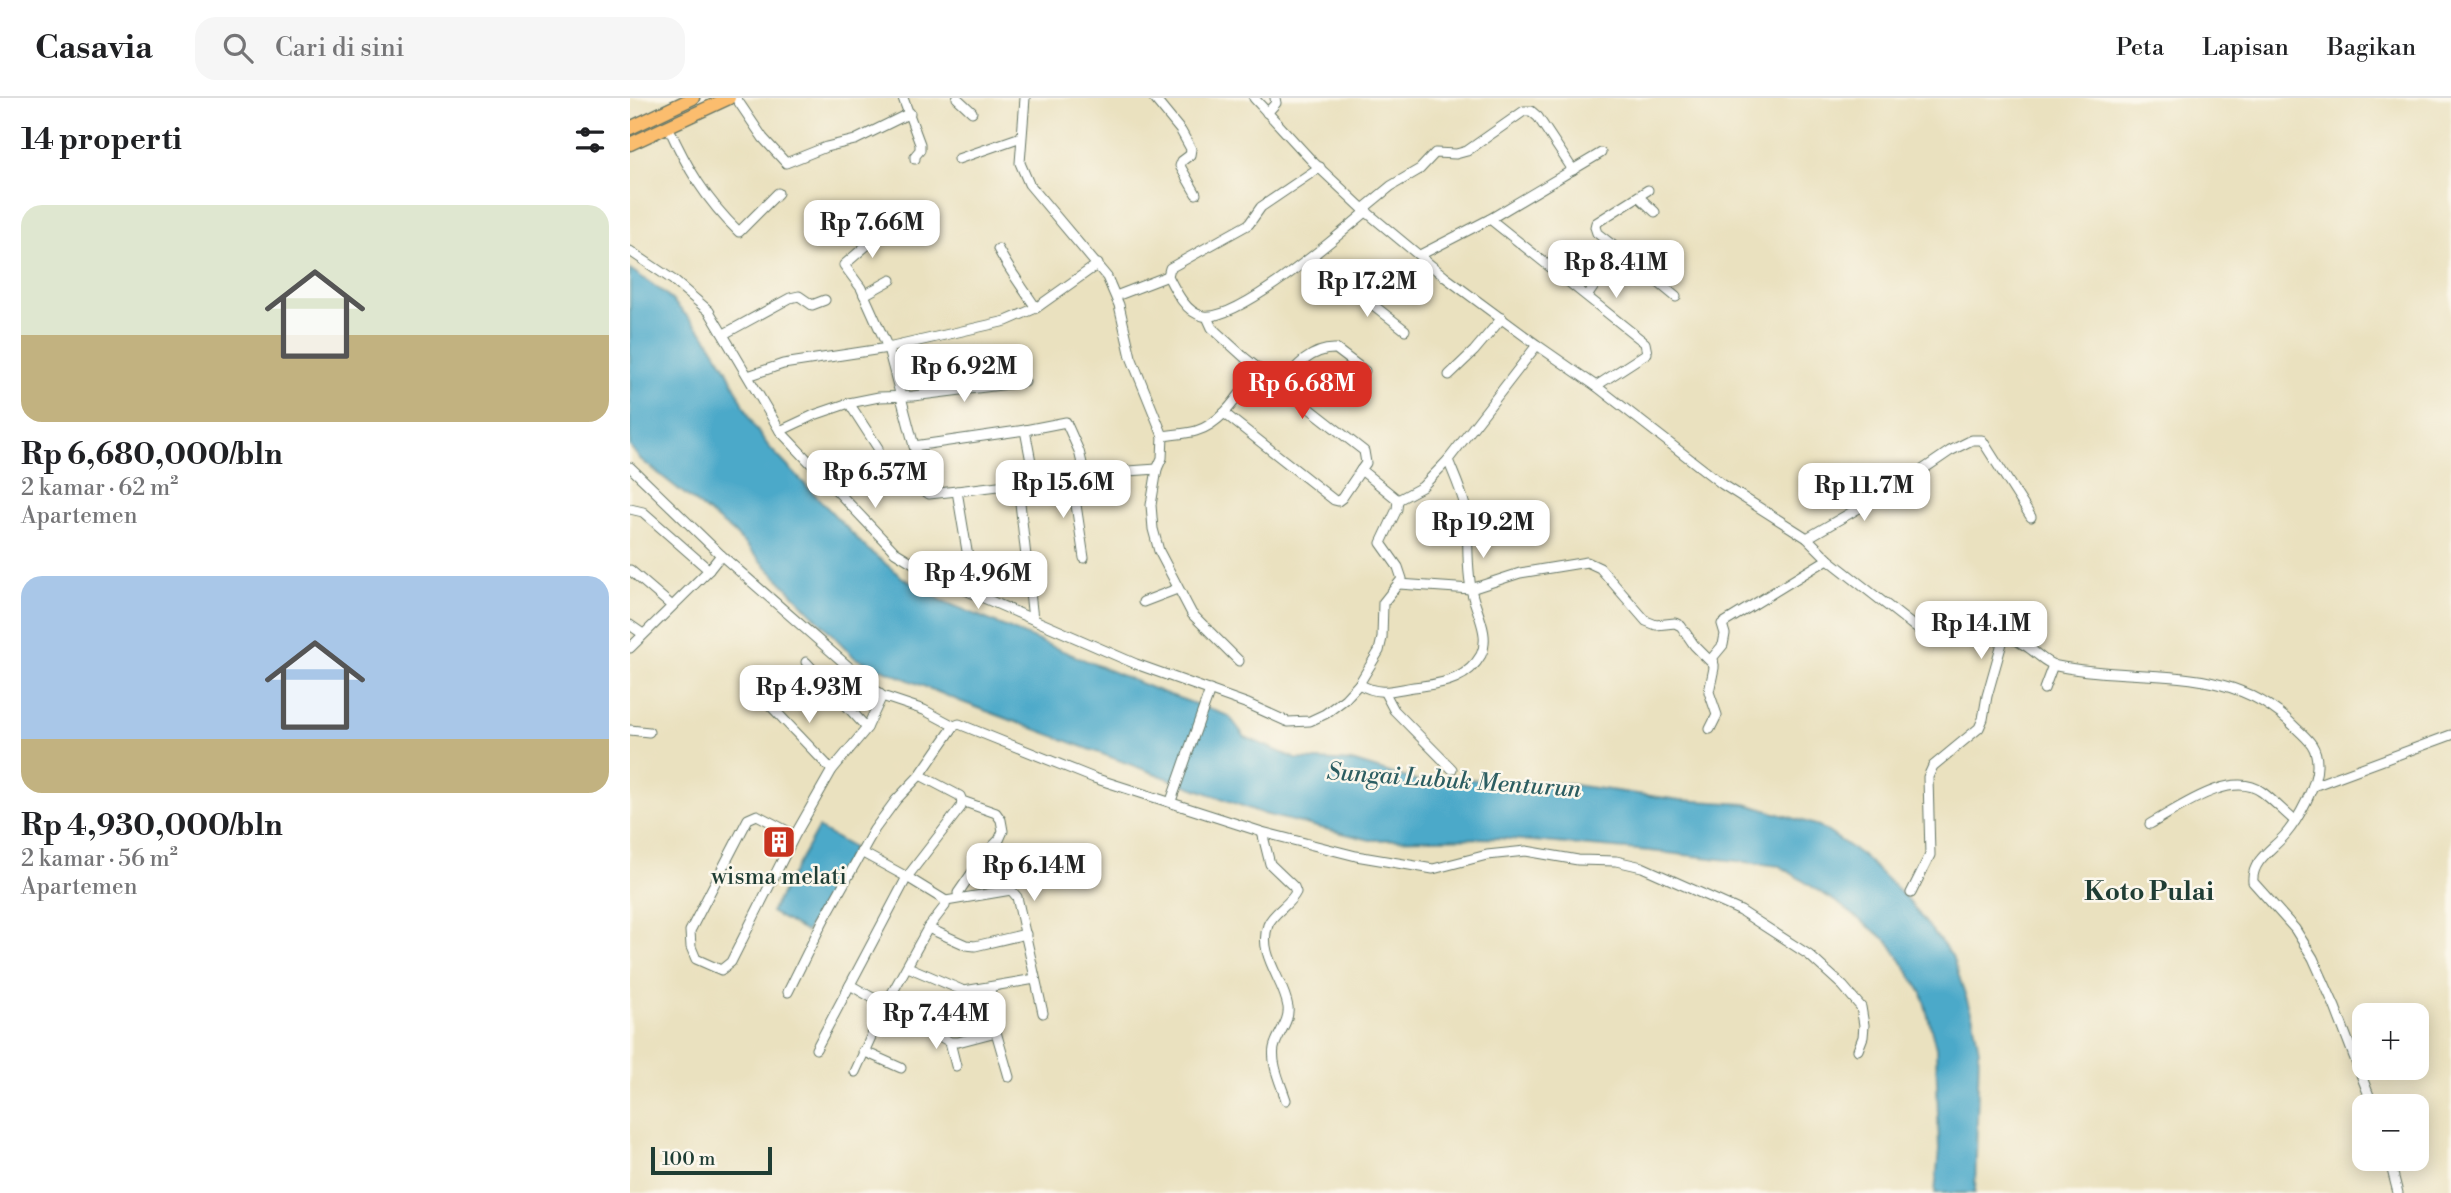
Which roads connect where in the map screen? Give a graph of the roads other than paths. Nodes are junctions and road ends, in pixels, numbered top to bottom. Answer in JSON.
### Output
{"nodes":[{"id":1,"x":693,"y":98,"type":"edge"},
{"id":2,"x":729,"y":98,"type":"edge"},
{"id":3,"x":736,"y":98,"type":"edge"},
{"id":4,"x":903,"y":98,"type":"edge"},
{"id":5,"x":957,"y":98,"type":"edge"},
{"id":6,"x":1025,"y":98,"type":"edge"},
{"id":7,"x":1154,"y":98,"type":"edge"},
{"id":8,"x":1254,"y":98,"type":"edge"},
{"id":9,"x":1275,"y":98,"type":"edge"},
{"id":10,"x":972,"y":112,"type":"dead end"},
{"id":11,"x":910,"y":113,"type":"junction"},
{"id":12,"x":1267,"y":113,"type":"junction"},
{"id":13,"x":668,"y":126,"type":"junction"},
{"id":14,"x":630,"y":128,"type":"edge"},
{"id":15,"x":1021,"y":137,"type":"junction"},
{"id":16,"x":630,"y":144,"type":"edge"},
{"id":17,"x":1601,"y":153,"type":"dead end"},
{"id":18,"x":915,"y":159,"type":"dead end"},
{"id":19,"x":958,"y":159,"type":"dead end"},
{"id":20,"x":1320,"y":167,"type":"junction"},
{"id":21,"x":1573,"y":170,"type":"junction"},
{"id":22,"x":1648,"y":190,"type":"dead end"},
{"id":23,"x":778,"y":193,"type":"dead end"},
{"id":24,"x":1196,"y":194,"type":"dead end"},
{"id":25,"x":1639,"y":197,"type":"junction"},
{"id":26,"x":1365,"y":210,"type":"junction"},
{"id":27,"x":1655,"y":212,"type":"dead end"},
{"id":28,"x":1490,"y":219,"type":"junction"},
{"id":29,"x":881,"y":233,"type":"dead end"},
{"id":30,"x":998,"y":249,"type":"dead end"},
{"id":31,"x":1619,"y":250,"type":"junction"},
{"id":32,"x":630,"y":251,"type":"edge"},
{"id":33,"x":1420,"y":255,"type":"junction"},
{"id":34,"x":1312,"y":257,"type":"junction"},
{"id":35,"x":1098,"y":264,"type":"junction"},
{"id":36,"x":1168,"y":276,"type":"junction"},
{"id":37,"x":891,"y":280,"type":"dead end"},
{"id":38,"x":864,"y":295,"type":"junction"},
{"id":39,"x":1588,"y":295,"type":"junction"},
{"id":40,"x":1116,"y":296,"type":"junction"},
{"id":41,"x":1676,"y":297,"type":"dead end"},
{"id":42,"x":825,"y":300,"type":"dead end"},
{"id":43,"x":1036,"y":308,"type":"junction"},
{"id":44,"x":1207,"y":317,"type":"junction"},
{"id":45,"x":1502,"y":318,"type":"junction"},
{"id":46,"x":1405,"y":330,"type":"dead end"},
{"id":47,"x":724,"y":334,"type":"junction"},
{"id":48,"x":1537,"y":345,"type":"junction"},
{"id":49,"x":888,"y":348,"type":"junction"},
{"id":50,"x":1258,"y":369,"type":"junction"},
{"id":51,"x":1364,"y":371,"type":"dead end"},
{"id":52,"x":1449,"y":375,"type":"dead end"},
{"id":53,"x":748,"y":376,"type":"junction"},
{"id":54,"x":1025,"y":382,"type":"dead end"},
{"id":55,"x":1281,"y":385,"type":"junction"},
{"id":56,"x":1596,"y":386,"type":"junction"},
{"id":57,"x":901,"y":397,"type":"junction"},
{"id":58,"x":849,"y":403,"type":"junction"},
{"id":59,"x":1224,"y":413,"type":"junction"},
{"id":60,"x":1025,"y":430,"type":"junction"},
{"id":61,"x":780,"y":431,"type":"junction"},
{"id":62,"x":1163,"y":436,"type":"junction"},
{"id":63,"x":914,"y":446,"type":"junction"},
{"id":64,"x":878,"y":448,"type":"dead end"},
{"id":65,"x":1448,"y":460,"type":"junction"},
{"id":66,"x":630,"y":467,"type":"edge"},
{"id":67,"x":1157,"y":469,"type":"junction"},
{"id":68,"x":1361,"y":470,"type":"junction"},
{"id":69,"x":1085,"y":476,"type":"junction"},
{"id":70,"x":1072,"y":478,"type":"junction"},
{"id":71,"x":1034,"y":483,"type":"junction"},
{"id":72,"x":1018,"y":485,"type":"junction"},
{"id":73,"x":957,"y":491,"type":"junction"},
{"id":74,"x":1398,"y":500,"type":"junction"},
{"id":75,"x":630,"y":509,"type":"edge"},
{"id":76,"x":2031,"y":517,"type":"dead end"},
{"id":77,"x":1807,"y":538,"type":"junction"},
{"id":78,"x":721,"y":555,"type":"junction"},
{"id":79,"x":1084,"y":558,"type":"dead end"},
{"id":80,"x":1828,"y":559,"type":"junction"},
{"id":81,"x":630,"y":570,"type":"edge"},
{"id":82,"x":709,"y":570,"type":"junction"},
{"id":83,"x":1399,"y":584,"type":"junction"},
{"id":84,"x":1177,"y":589,"type":"junction"},
{"id":85,"x":1471,"y":590,"type":"junction"},
{"id":86,"x":970,"y":592,"type":"junction"},
{"id":87,"x":1143,"y":602,"type":"dead end"},
{"id":88,"x":672,"y":606,"type":"junction"},
{"id":89,"x":1033,"y":619,"type":"junction"},
{"id":90,"x":630,"y":625,"type":"edge"},
{"id":91,"x":643,"y":634,"type":"junction"},
{"id":92,"x":2004,"y":636,"type":"junction"},
{"id":93,"x":630,"y":648,"type":"edge"},
{"id":94,"x":1240,"y":661,"type":"dead end"},
{"id":95,"x":806,"y":662,"type":"dead end"},
{"id":96,"x":1714,"y":665,"type":"junction"},
{"id":97,"x":2053,"y":665,"type":"junction"},
{"id":98,"x":1359,"y":684,"type":"junction"},
{"id":99,"x":2044,"y":689,"type":"dead end"},
{"id":100,"x":1385,"y":693,"type":"junction"},
{"id":101,"x":1209,"y":694,"type":"junction"},
{"id":102,"x":882,"y":696,"type":"junction"},
{"id":103,"x":765,"y":701,"type":"dead end"},
{"id":104,"x":954,"y":726,"type":"junction"},
{"id":105,"x":867,"y":727,"type":"junction"},
{"id":106,"x":1710,"y":729,"type":"dead end"},
{"id":107,"x":630,"y":730,"type":"edge"},
{"id":108,"x":649,"y":732,"type":"dead end"},
{"id":109,"x":2451,"y":735,"type":"edge"},
{"id":110,"x":1452,"y":769,"type":"dead end"},
{"id":111,"x":832,"y":770,"type":"junction"},
{"id":112,"x":920,"y":775,"type":"junction"},
{"id":113,"x":2313,"y":786,"type":"junction"},
{"id":114,"x":1172,"y":798,"type":"junction"},
{"id":115,"x":962,"y":801,"type":"junction"},
{"id":116,"x":2295,"y":821,"type":"junction"},
{"id":117,"x":2150,"y":824,"type":"dead end"},
{"id":118,"x":1262,"y":832,"type":"junction"},
{"id":119,"x":795,"y":835,"type":"junction"},
{"id":120,"x":861,"y":852,"type":"junction"},
{"id":121,"x":908,"y":877,"type":"junction"},
{"id":122,"x":1911,"y":894,"type":"dead end"},
{"id":123,"x":959,"y":898,"type":"junction"},
{"id":124,"x":946,"y":901,"type":"junction"},
{"id":125,"x":928,"y":928,"type":"junction"},
{"id":126,"x":1026,"y":934,"type":"junction"},
{"id":127,"x":908,"y":967,"type":"junction"},
{"id":128,"x":1035,"y":979,"type":"junction"},
{"id":129,"x":850,"y":985,"type":"junction"},
{"id":130,"x":990,"y":988,"type":"junction"},
{"id":131,"x":788,"y":992,"type":"dead end"},
{"id":132,"x":885,"y":1006,"type":"junction"},
{"id":133,"x":1043,"y":1013,"type":"dead end"},
{"id":134,"x":996,"y":1031,"type":"junction"},
{"id":135,"x":950,"y":1042,"type":"junction"},
{"id":136,"x":816,"y":1049,"type":"dead end"},
{"id":137,"x":1858,"y":1050,"type":"dead end"},
{"id":138,"x":863,"y":1051,"type":"junction"},
{"id":139,"x":956,"y":1066,"type":"dead end"},
{"id":140,"x":901,"y":1068,"type":"dead end"},
{"id":141,"x":855,"y":1072,"type":"dead end"},
{"id":142,"x":1009,"y":1077,"type":"dead end"},
{"id":143,"x":2368,"y":1094,"type":"edge"},
{"id":144,"x":1286,"y":1100,"type":"dead end"},
{"id":145,"x":2392,"y":1171,"type":"edge"},
{"id":146,"x":2398,"y":1193,"type":"edge"}],
"edges":[{"from":1,"to":14,"type":"highway"},
{"from":2,"to":13,"type":"highway"},
{"from":3,"to":11,"type":"street"},
{"from":4,"to":11,"type":"street"},
{"from":5,"to":10,"type":"street"},
{"from":6,"to":15,"type":"street"},
{"from":7,"to":24,"type":"street"},
{"from":8,"to":12,"type":"street"},
{"from":9,"to":12,"type":"street"},
{"from":11,"to":18,"type":"street"},
{"from":12,"to":20,"type":"street"},
{"from":13,"to":16,"type":"highway"},
{"from":13,"to":23,"type":"street"},
{"from":15,"to":19,"type":"street"},
{"from":15,"to":35,"type":"street"},
{"from":17,"to":21,"type":"street"},
{"from":20,"to":26,"type":"street"},
{"from":20,"to":36,"type":"street"},
{"from":21,"to":26,"type":"street"},
{"from":21,"to":28,"type":"street"},
{"from":22,"to":25,"type":"street"},
{"from":25,"to":27,"type":"street"},
{"from":25,"to":31,"type":"street"},
{"from":26,"to":33,"type":"street"},
{"from":26,"to":34,"type":"street"},
{"from":28,"to":33,"type":"street"},
{"from":28,"to":39,"type":"street"},
{"from":29,"to":38,"type":"street"},
{"from":30,"to":43,"type":"street"},
{"from":31,"to":39,"type":"street"},
{"from":31,"to":41,"type":"street"},
{"from":32,"to":47,"type":"street"},
{"from":33,"to":45,"type":"street"},
{"from":34,"to":44,"type":"street"},
{"from":34,"to":46,"type":"street"},
{"from":35,"to":40,"type":"street"},
{"from":35,"to":43,"type":"street"},
{"from":36,"to":40,"type":"street"},
{"from":36,"to":44,"type":"street"},
{"from":37,"to":38,"type":"street"},
{"from":38,"to":49,"type":"street"},
{"from":39,"to":56,"type":"street"},
{"from":40,"to":62,"type":"street"},
{"from":42,"to":47,"type":"street"},
{"from":43,"to":49,"type":"street"},
{"from":44,"to":50,"type":"street"},
{"from":45,"to":48,"type":"street"},
{"from":45,"to":52,"type":"street"},
{"from":47,"to":53,"type":"street"},
{"from":48,"to":56,"type":"street"},
{"from":48,"to":65,"type":"street"},
{"from":49,"to":53,"type":"street"},
{"from":49,"to":57,"type":"street"},
{"from":50,"to":55,"type":"street"},
{"from":50,"to":59,"type":"street"},
{"from":51,"to":55,"type":"street"},
{"from":53,"to":61,"type":"street"},
{"from":54,"to":57,"type":"street"},
{"from":55,"to":68,"type":"street"},
{"from":56,"to":77,"type":"street"},
{"from":57,"to":58,"type":"street"},
{"from":57,"to":63,"type":"street"},
{"from":58,"to":61,"type":"street"},
{"from":58,"to":64,"type":"street"},
{"from":59,"to":62,"type":"street"},
{"from":59,"to":68,"type":"street"},
{"from":60,"to":63,"type":"street"},
{"from":60,"to":69,"type":"street"},
{"from":60,"to":71,"type":"street"},
{"from":61,"to":86,"type":"street"},
{"from":62,"to":67,"type":"street"},
{"from":63,"to":73,"type":"street"},
{"from":65,"to":74,"type":"street"},
{"from":65,"to":85,"type":"street"},
{"from":66,"to":78,"type":"street"},
{"from":67,"to":69,"type":"street"},
{"from":67,"to":84,"type":"street"},
{"from":68,"to":74,"type":"street"},
{"from":69,"to":70,"type":"street"},
{"from":70,"to":71,"type":"street"},
{"from":70,"to":79,"type":"street"},
{"from":71,"to":72,"type":"street"},
{"from":72,"to":73,"type":"street"},
{"from":72,"to":89,"type":"street"},
{"from":73,"to":86,"type":"street"},
{"from":74,"to":83,"type":"street"},
{"from":75,"to":82,"type":"street"},
{"from":76,"to":77,"type":"street"},
{"from":77,"to":80,"type":"street"},
{"from":78,"to":82,"type":"street"},
{"from":78,"to":102,"type":"street"},
{"from":80,"to":92,"type":"street"},
{"from":80,"to":96,"type":"street"},
{"from":81,"to":88,"type":"street"},
{"from":82,"to":88,"type":"street"},
{"from":83,"to":85,"type":"street"},
{"from":83,"to":98,"type":"street"},
{"from":84,"to":87,"type":"street"},
{"from":84,"to":94,"type":"street"},
{"from":85,"to":96,"type":"street"},
{"from":85,"to":100,"type":"street"},
{"from":86,"to":89,"type":"street"},
{"from":88,"to":91,"type":"street"},
{"from":89,"to":101,"type":"street"},
{"from":90,"to":91,"type":"street"},
{"from":91,"to":93,"type":"street"},
{"from":92,"to":97,"type":"street"},
{"from":92,"to":122,"type":"street"},
{"from":95,"to":105,"type":"street"},
{"from":96,"to":106,"type":"street"},
{"from":97,"to":99,"type":"street"},
{"from":97,"to":113,"type":"street"},
{"from":98,"to":100,"type":"street"},
{"from":98,"to":101,"type":"street"},
{"from":100,"to":110,"type":"street"},
{"from":101,"to":114,"type":"street"},
{"from":102,"to":104,"type":"street"},
{"from":102,"to":105,"type":"street"},
{"from":103,"to":111,"type":"street"},
{"from":104,"to":112,"type":"street"},
{"from":104,"to":114,"type":"street"},
{"from":105,"to":111,"type":"street"},
{"from":107,"to":108,"type":"street"},
{"from":109,"to":113,"type":"street"},
{"from":111,"to":119,"type":"street"},
{"from":112,"to":115,"type":"street"},
{"from":112,"to":120,"type":"street"},
{"from":113,"to":116,"type":"street"},
{"from":114,"to":118,"type":"street"},
{"from":115,"to":121,"type":"street"},
{"from":115,"to":123,"type":"street"},
{"from":116,"to":117,"type":"street"},
{"from":116,"to":143,"type":"street"},
{"from":118,"to":137,"type":"street"},
{"from":118,"to":144,"type":"street"},
{"from":119,"to":119,"type":"street"},
{"from":120,"to":121,"type":"street"},
{"from":120,"to":131,"type":"street"},
{"from":121,"to":124,"type":"street"},
{"from":121,"to":129,"type":"street"},
{"from":123,"to":124,"type":"street"},
{"from":123,"to":126,"type":"street"},
{"from":124,"to":125,"type":"street"},
{"from":125,"to":126,"type":"street"},
{"from":125,"to":127,"type":"street"},
{"from":126,"to":128,"type":"street"},
{"from":127,"to":130,"type":"street"},
{"from":127,"to":132,"type":"street"},
{"from":128,"to":130,"type":"street"},
{"from":128,"to":133,"type":"street"},
{"from":129,"to":132,"type":"street"},
{"from":129,"to":136,"type":"street"},
{"from":130,"to":134,"type":"street"},
{"from":132,"to":135,"type":"street"},
{"from":132,"to":138,"type":"street"},
{"from":134,"to":135,"type":"street"},
{"from":134,"to":142,"type":"street"},
{"from":135,"to":139,"type":"street"},
{"from":138,"to":140,"type":"street"},
{"from":138,"to":141,"type":"street"},
{"from":145,"to":146,"type":"street"}]}
